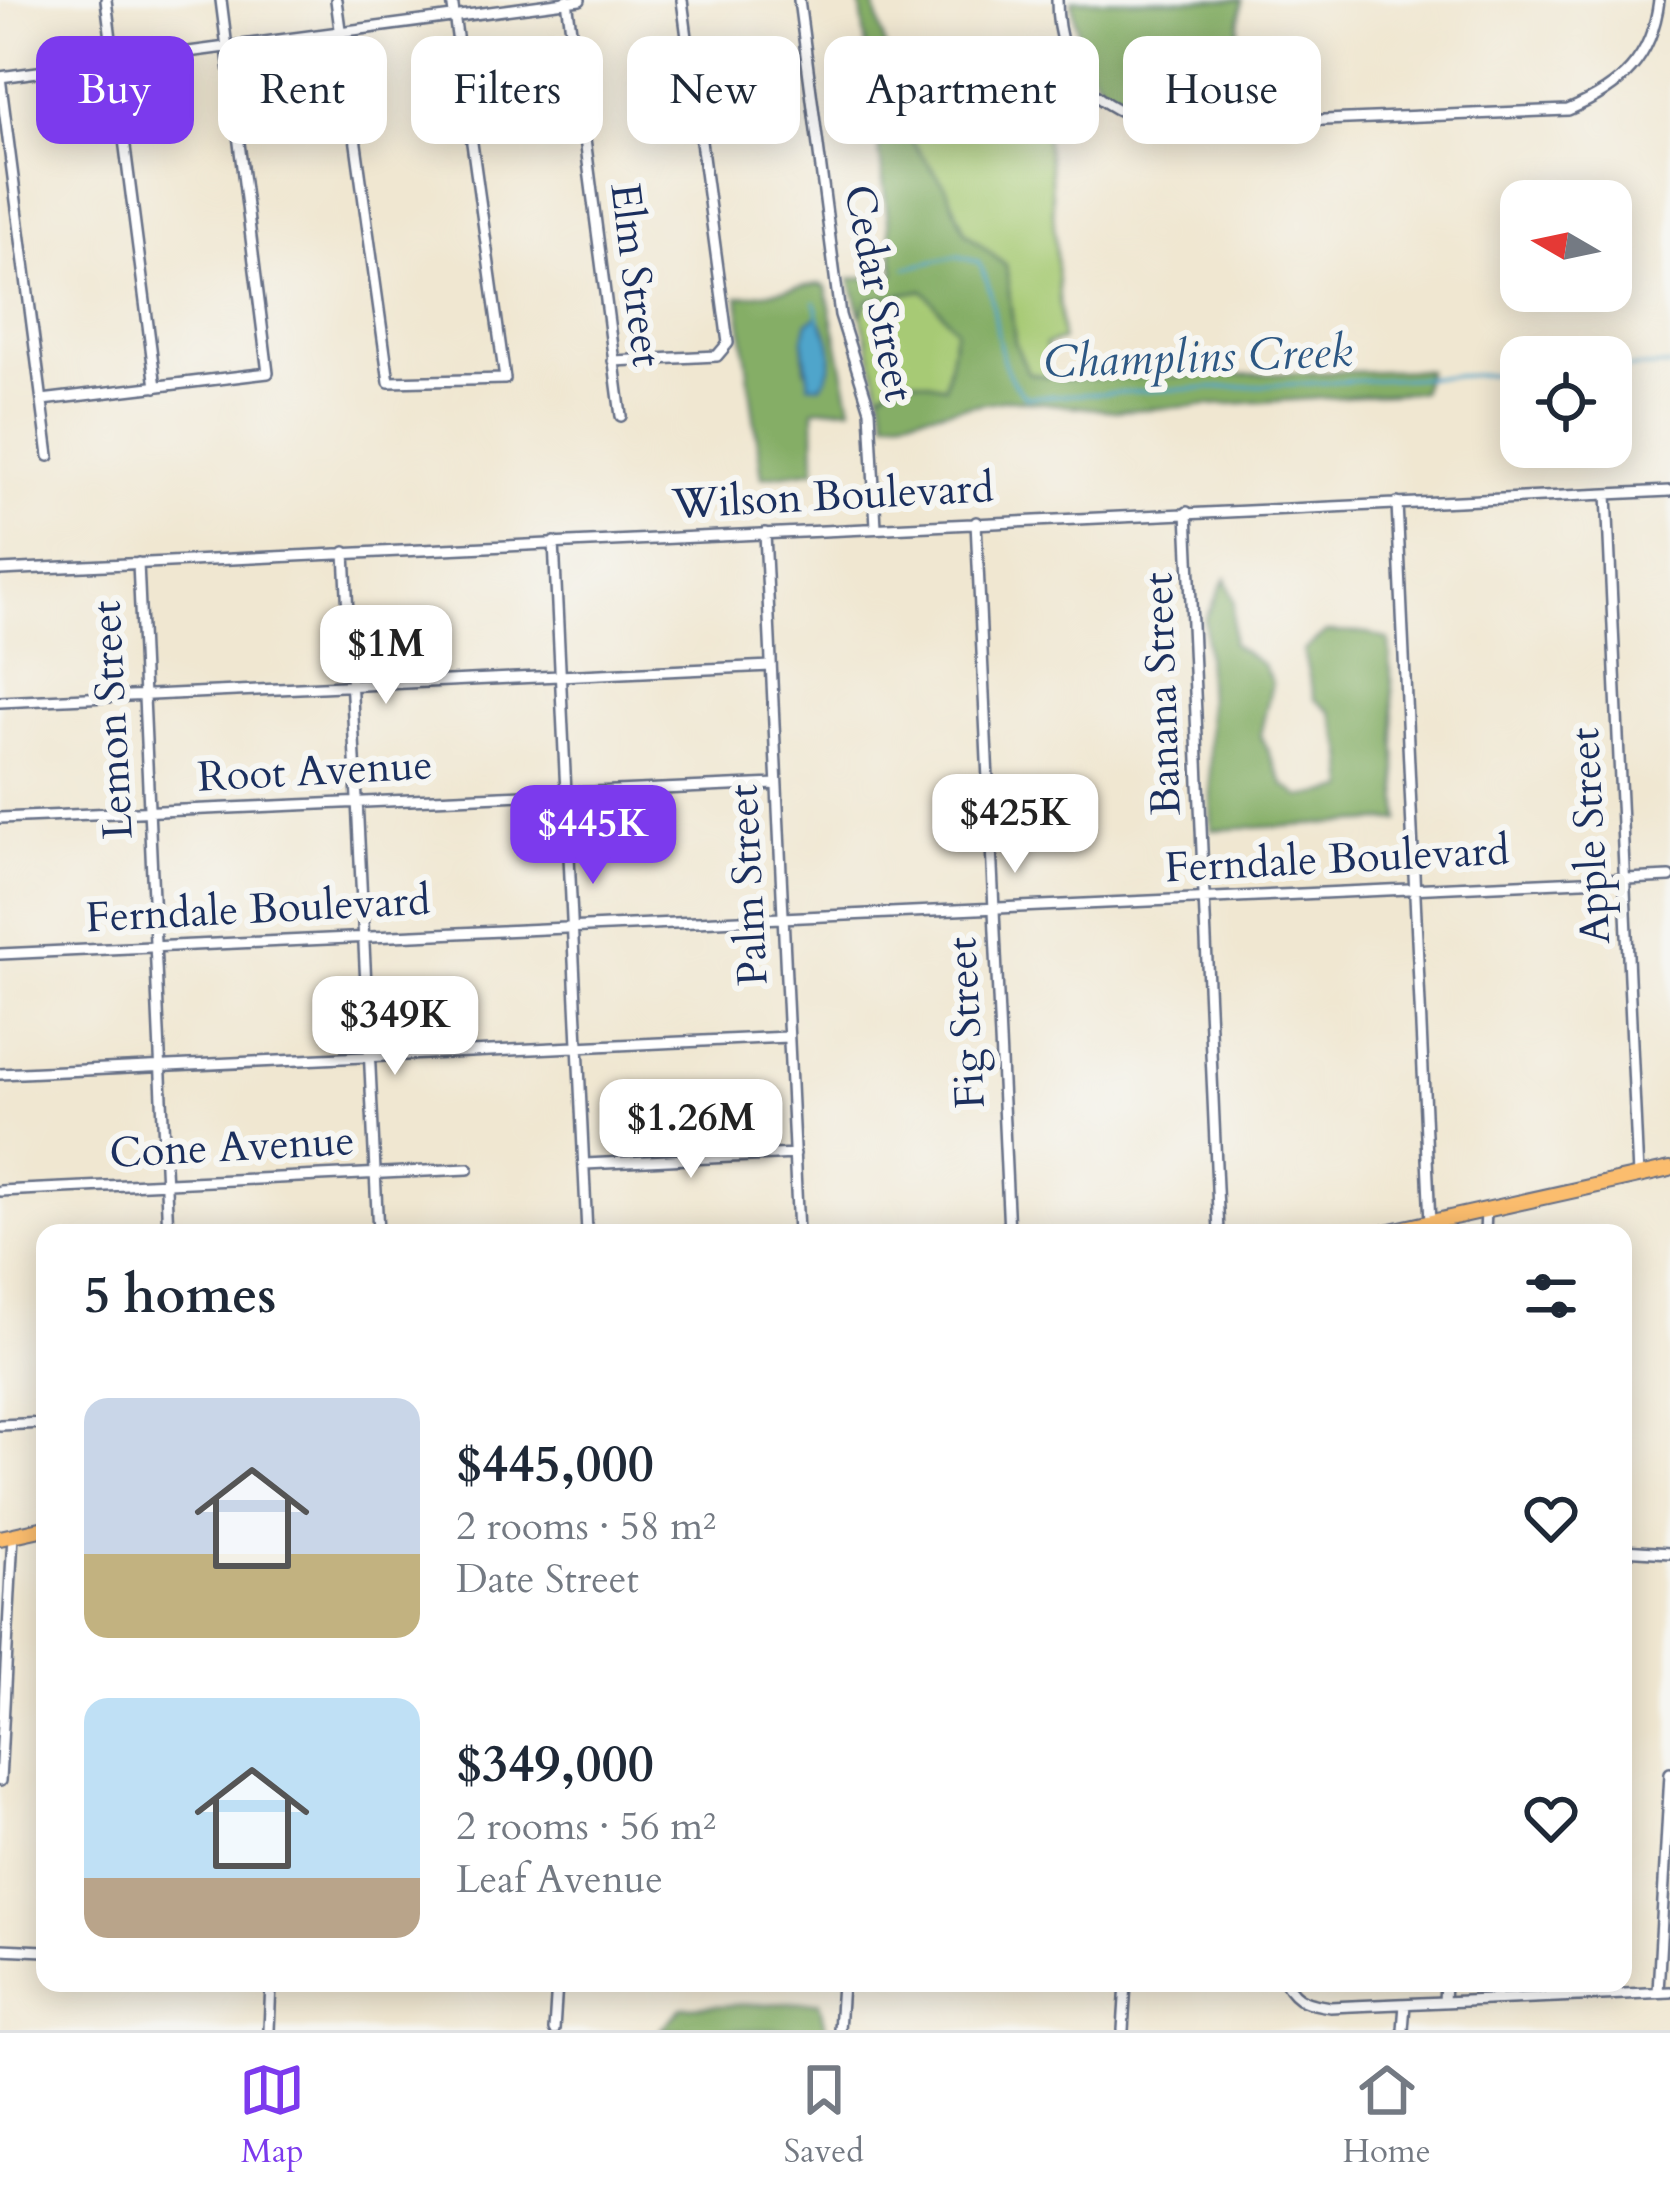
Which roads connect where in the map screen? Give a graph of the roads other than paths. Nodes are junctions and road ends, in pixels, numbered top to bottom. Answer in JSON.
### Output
{"nodes":[{"id":1,"x":106,"y":0,"type":"edge"},
{"id":2,"x":221,"y":0,"type":"edge"},
{"id":3,"x":336,"y":0,"type":"edge"},
{"id":4,"x":452,"y":0,"type":"edge"},
{"id":5,"x":580,"y":0,"type":"edge"},
{"id":6,"x":682,"y":0,"type":"edge"},
{"id":7,"x":799,"y":0,"type":"edge"},
{"id":8,"x":1057,"y":0,"type":"edge"},
{"id":9,"x":1659,"y":0,"type":"edge"},
{"id":10,"x":567,"y":1,"type":"edge"},
{"id":11,"x":454,"y":16,"type":"junction"},
{"id":12,"x":340,"y":32,"type":"junction"},
{"id":13,"x":111,"y":36,"type":"edge"},
{"id":14,"x":226,"y":36,"type":"edge"},
{"id":15,"x":308,"y":36,"type":"edge"},
{"id":16,"x":36,"y":72,"type":"edge"},
{"id":17,"x":0,"y":77,"type":"edge"},
{"id":18,"x":125,"y":144,"type":"edge"},
{"id":19,"x":239,"y":144,"type":"edge"},
{"id":20,"x":613,"y":361,"type":"junction"},
{"id":21,"x":156,"y":386,"type":"junction"},
{"id":22,"x":43,"y":400,"type":"junction"},
{"id":23,"x":621,"y":416,"type":"dead end"},
{"id":24,"x":49,"y":456,"type":"dead end"},
{"id":25,"x":1670,"y":491,"type":"edge"},
{"id":26,"x":1607,"y":494,"type":"junction"},
{"id":27,"x":1397,"y":503,"type":"junction"},
{"id":28,"x":1187,"y":512,"type":"junction"},
{"id":29,"x":976,"y":522,"type":"junction"},
{"id":30,"x":876,"y":527,"type":"junction"},
{"id":31,"x":765,"y":533,"type":"junction"},
{"id":32,"x":554,"y":542,"type":"junction"},
{"id":33,"x":346,"y":552,"type":"junction"},
{"id":34,"x":137,"y":563,"type":"junction"},
{"id":35,"x":0,"y":570,"type":"edge"},
{"id":36,"x":771,"y":667,"type":"junction"},
{"id":37,"x":561,"y":676,"type":"junction"},
{"id":38,"x":351,"y":686,"type":"junction"},
{"id":39,"x":142,"y":695,"type":"junction"},
{"id":40,"x":0,"y":702,"type":"edge"},
{"id":41,"x":776,"y":784,"type":"junction"},
{"id":42,"x":566,"y":792,"type":"junction"},
{"id":43,"x":357,"y":802,"type":"junction"},
{"id":44,"x":149,"y":812,"type":"junction"},
{"id":45,"x":0,"y":818,"type":"edge"},
{"id":46,"x":1670,"y":877,"type":"edge"},
{"id":47,"x":1624,"y":879,"type":"junction"},
{"id":48,"x":1415,"y":889,"type":"junction"},
{"id":49,"x":1204,"y":898,"type":"junction"},
{"id":50,"x":994,"y":908,"type":"junction"},
{"id":51,"x":783,"y":918,"type":"junction"},
{"id":52,"x":572,"y":927,"type":"junction"},
{"id":53,"x":364,"y":938,"type":"junction"},
{"id":54,"x":155,"y":947,"type":"junction"},
{"id":55,"x":0,"y":954,"type":"edge"},
{"id":56,"x":788,"y":1037,"type":"junction"},
{"id":57,"x":579,"y":1046,"type":"junction"},
{"id":58,"x":369,"y":1056,"type":"junction"},
{"id":59,"x":160,"y":1065,"type":"junction"},
{"id":60,"x":0,"y":1074,"type":"edge"},
{"id":61,"x":795,"y":1154,"type":"junction"},
{"id":62,"x":585,"y":1164,"type":"junction"},
{"id":63,"x":468,"y":1169,"type":"dead end"},
{"id":64,"x":1670,"y":1169,"type":"edge"},
{"id":65,"x":375,"y":1173,"type":"junction"},
{"id":66,"x":1638,"y":1176,"type":"junction"},
{"id":67,"x":166,"y":1183,"type":"junction"},
{"id":68,"x":0,"y":1191,"type":"edge"},
{"id":69,"x":1486,"y":1210,"type":"junction"},
{"id":70,"x":1430,"y":1222,"type":"junction"},
{"id":71,"x":168,"y":1224,"type":"edge"},
{"id":72,"x":378,"y":1224,"type":"edge"},
{"id":73,"x":587,"y":1224,"type":"edge"},
{"id":74,"x":798,"y":1224,"type":"edge"},
{"id":75,"x":1009,"y":1224,"type":"edge"},
{"id":76,"x":1219,"y":1224,"type":"edge"},
{"id":77,"x":1421,"y":1224,"type":"edge"},
{"id":78,"x":1485,"y":1224,"type":"edge"},
{"id":79,"x":36,"y":1423,"type":"edge"},
{"id":80,"x":0,"y":1425,"type":"edge"},
{"id":81,"x":36,"y":1530,"type":"edge"},
{"id":82,"x":6,"y":1536,"type":"edge"},
{"id":83,"x":1632,"y":1551,"type":"edge"},
{"id":84,"x":1670,"y":1553,"type":"edge"},
{"id":85,"x":1670,"y":1773,"type":"edge"},
{"id":86,"x":0,"y":1781,"type":"edge"},
{"id":87,"x":0,"y":1949,"type":"edge"},
{"id":88,"x":36,"y":1951,"type":"edge"},
{"id":89,"x":270,"y":1992,"type":"edge"},
{"id":90,"x":556,"y":1992,"type":"edge"},
{"id":91,"x":841,"y":1992,"type":"edge"},
{"id":92,"x":1125,"y":1992,"type":"edge"},
{"id":93,"x":1290,"y":1992,"type":"edge"},
{"id":94,"x":1444,"y":1992,"type":"edge"},
{"id":95,"x":1664,"y":1992,"type":"edge"},
{"id":96,"x":1444,"y":2001,"type":"junction"},
{"id":97,"x":1405,"y":2004,"type":"junction"},
{"id":98,"x":268,"y":2030,"type":"edge"},
{"id":99,"x":554,"y":2030,"type":"edge"},
{"id":100,"x":839,"y":2030,"type":"edge"},
{"id":101,"x":1123,"y":2030,"type":"edge"},
{"id":102,"x":1403,"y":2030,"type":"edge"}],
"edges":[{"from":1,"to":13,"type":"street"},
{"from":2,"to":14,"type":"street"},
{"from":3,"to":12,"type":"street"},
{"from":4,"to":11,"type":"street"},
{"from":5,"to":10,"type":"street"},
{"from":6,"to":20,"type":"street"},
{"from":7,"to":30,"type":"street","name":"Cedar Street"},
{"from":8,"to":9,"type":"street"},
{"from":10,"to":11,"type":"street"},
{"from":10,"to":20,"type":"street","name":"Elm Street"},
{"from":11,"to":12,"type":"street"},
{"from":11,"to":12,"type":"street"},
{"from":12,"to":15,"type":"street"},
{"from":16,"to":17,"type":"street"},
{"from":17,"to":22,"type":"street"},
{"from":18,"to":21,"type":"street"},
{"from":19,"to":21,"type":"street"},
{"from":20,"to":23,"type":"street","name":"Elm Street"},
{"from":21,"to":22,"type":"street"},
{"from":22,"to":24,"type":"street"},
{"from":25,"to":26,"type":"street","name":"Wilson Boulevard"},
{"from":26,"to":27,"type":"street","name":"Wilson Boulevard"},
{"from":26,"to":47,"type":"street","name":"Apple Street"},
{"from":27,"to":28,"type":"street","name":"Wilson Boulevard"},
{"from":27,"to":48,"type":"street"},
{"from":28,"to":29,"type":"street","name":"Wilson Boulevard"},
{"from":28,"to":49,"type":"street","name":"Banana Street"},
{"from":29,"to":30,"type":"street","name":"Wilson Boulevard"},
{"from":29,"to":50,"type":"street","name":"Fig Street"},
{"from":30,"to":31,"type":"street","name":"Wilson Boulevard"},
{"from":31,"to":32,"type":"street","name":"Wilson Boulevard"},
{"from":31,"to":36,"type":"street","name":"Palm Street"},
{"from":32,"to":33,"type":"street","name":"Wilson Boulevard"},
{"from":32,"to":37,"type":"street"},
{"from":33,"to":34,"type":"street","name":"Wilson Boulevard"},
{"from":33,"to":38,"type":"street"},
{"from":34,"to":35,"type":"street","name":"Wilson Boulevard"},
{"from":34,"to":39,"type":"street","name":"Lemon Street"},
{"from":36,"to":37,"type":"street"},
{"from":36,"to":41,"type":"street","name":"Palm Street"},
{"from":37,"to":38,"type":"street"},
{"from":37,"to":42,"type":"street"},
{"from":38,"to":39,"type":"street"},
{"from":38,"to":43,"type":"street"},
{"from":39,"to":40,"type":"street"},
{"from":39,"to":44,"type":"street","name":"Lemon Street"},
{"from":41,"to":42,"type":"street","name":"Root Avenue"},
{"from":41,"to":51,"type":"street","name":"Palm Street"},
{"from":42,"to":43,"type":"street","name":"Root Avenue"},
{"from":42,"to":52,"type":"street"},
{"from":43,"to":44,"type":"street","name":"Root Avenue"},
{"from":43,"to":53,"type":"street"},
{"from":44,"to":45,"type":"street","name":"Root Avenue"},
{"from":44,"to":54,"type":"street","name":"Lemon Street"},
{"from":46,"to":47,"type":"street","name":"Ferndale Boulevard"},
{"from":47,"to":48,"type":"street","name":"Ferndale Boulevard"},
{"from":47,"to":66,"type":"street","name":"Apple Street"},
{"from":48,"to":49,"type":"street","name":"Ferndale Boulevard"},
{"from":48,"to":70,"type":"street"},
{"from":49,"to":50,"type":"street","name":"Ferndale Boulevard"},
{"from":49,"to":76,"type":"street","name":"Banana Street"},
{"from":50,"to":51,"type":"street","name":"Ferndale Boulevard"},
{"from":50,"to":75,"type":"street","name":"Fig Street"},
{"from":51,"to":52,"type":"street","name":"Ferndale Boulevard"},
{"from":51,"to":56,"type":"street","name":"Palm Street"},
{"from":52,"to":53,"type":"street","name":"Ferndale Boulevard"},
{"from":52,"to":57,"type":"street"},
{"from":53,"to":54,"type":"street","name":"Ferndale Boulevard"},
{"from":53,"to":58,"type":"street"},
{"from":54,"to":55,"type":"street","name":"Ferndale Boulevard"},
{"from":54,"to":59,"type":"street","name":"Lemon Street"},
{"from":56,"to":57,"type":"street"},
{"from":56,"to":61,"type":"street","name":"Palm Street"},
{"from":57,"to":58,"type":"street"},
{"from":57,"to":62,"type":"street"},
{"from":58,"to":59,"type":"street"},
{"from":58,"to":65,"type":"street"},
{"from":59,"to":60,"type":"street"},
{"from":59,"to":67,"type":"street","name":"Lemon Street"},
{"from":61,"to":62,"type":"street"},
{"from":61,"to":74,"type":"street","name":"Palm Street"},
{"from":62,"to":73,"type":"street"},
{"from":63,"to":65,"type":"street","name":"Cone Avenue"},
{"from":64,"to":66,"type":"main road"},
{"from":65,"to":67,"type":"street","name":"Cone Avenue"},
{"from":65,"to":72,"type":"street"},
{"from":66,"to":69,"type":"main road"},
{"from":67,"to":68,"type":"street","name":"Cone Avenue"},
{"from":67,"to":71,"type":"street","name":"Lemon Street"},
{"from":69,"to":70,"type":"main road"},
{"from":69,"to":78,"type":"street"},
{"from":70,"to":77,"type":"main road"},
{"from":79,"to":80,"type":"street"},
{"from":81,"to":82,"type":"main road"},
{"from":82,"to":86,"type":"street"},
{"from":83,"to":84,"type":"street"},
{"from":85,"to":95,"type":"street"},
{"from":87,"to":88,"type":"street"},
{"from":89,"to":98,"type":"street"},
{"from":90,"to":99,"type":"street"},
{"from":91,"to":100,"type":"street"},
{"from":92,"to":101,"type":"street"},
{"from":93,"to":97,"type":"street"},
{"from":94,"to":96,"type":"street"},
{"from":95,"to":96,"type":"street"},
{"from":96,"to":97,"type":"street"},
{"from":97,"to":102,"type":"street"}]}
